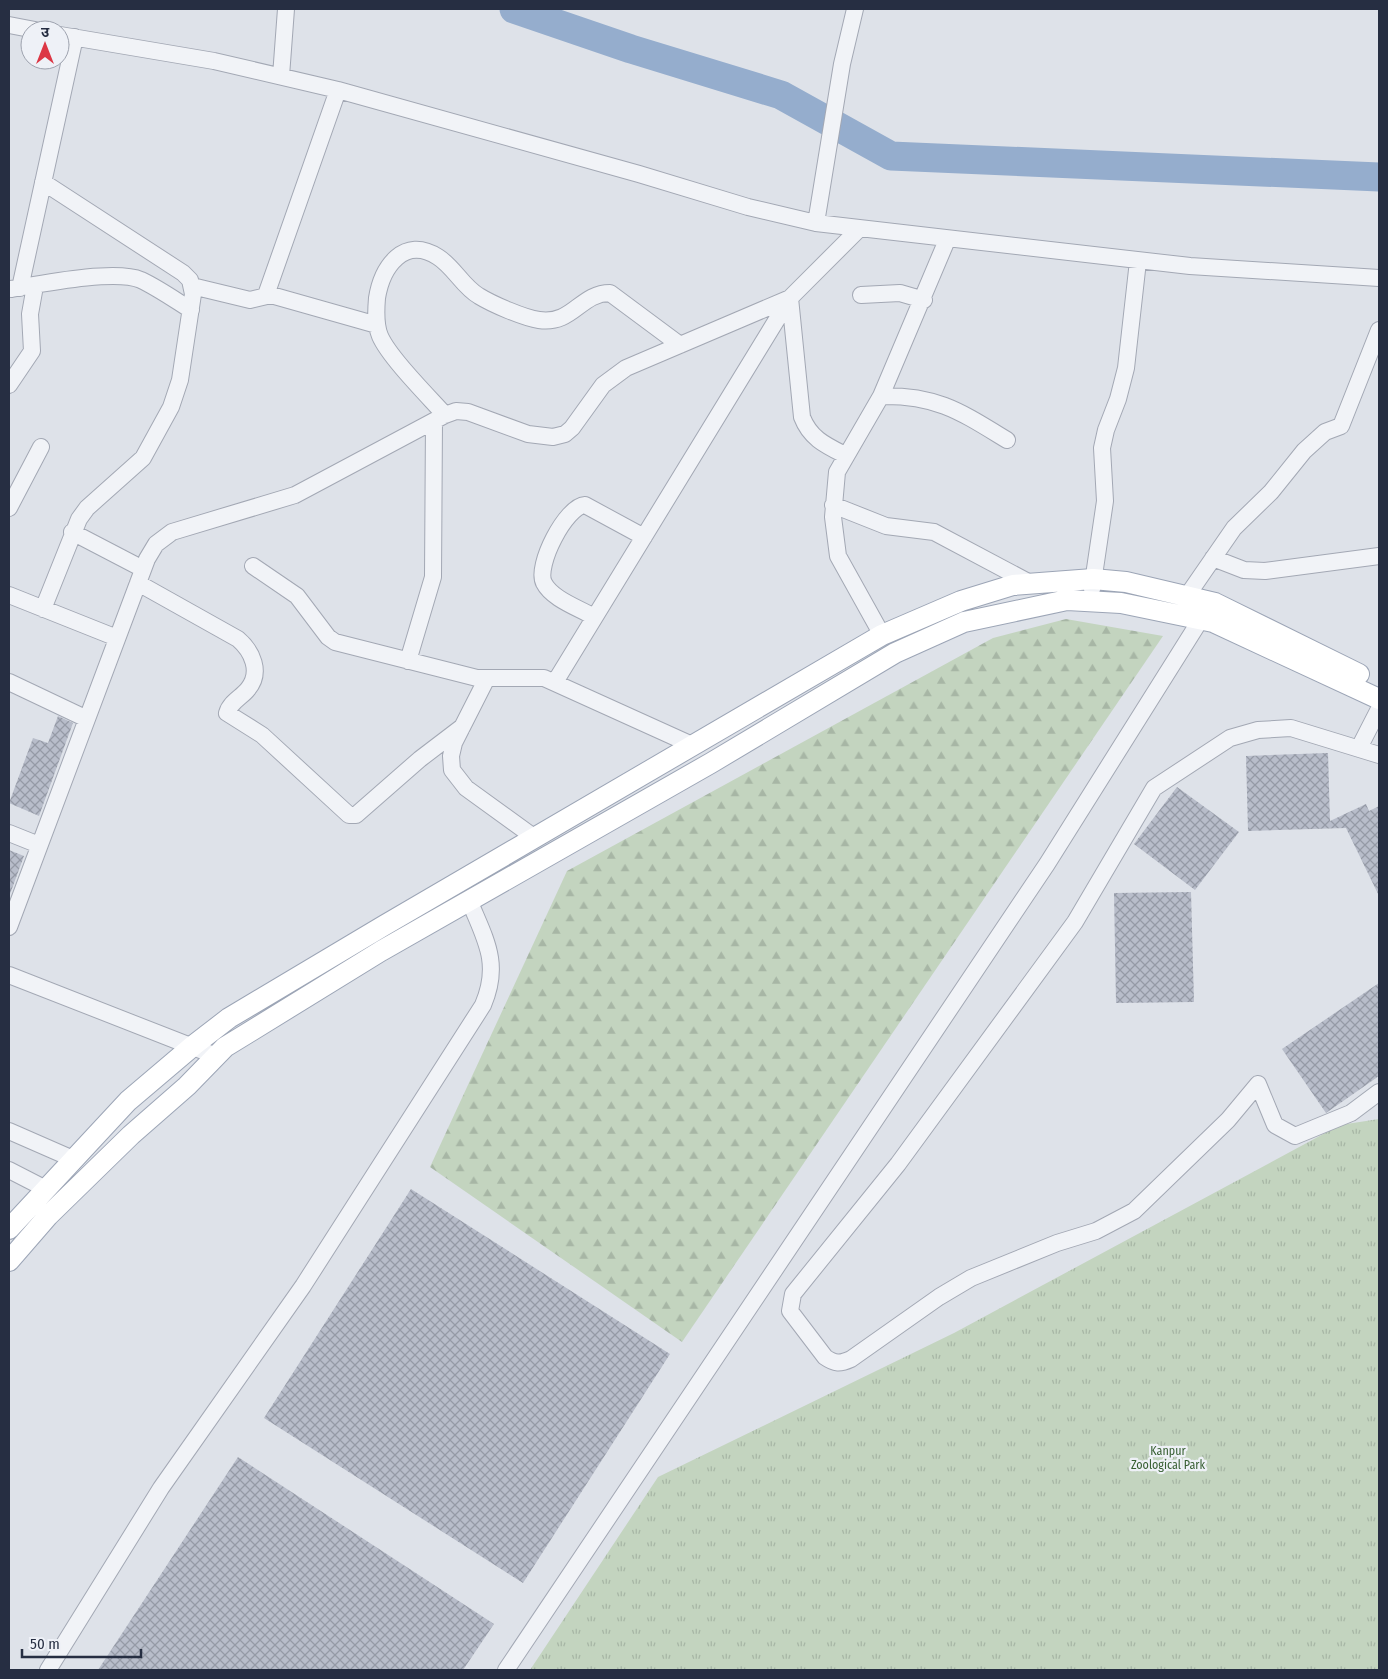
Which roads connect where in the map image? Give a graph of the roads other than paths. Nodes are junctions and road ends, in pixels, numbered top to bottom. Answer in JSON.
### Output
{"nodes":[{"id":1,"x":855,"y":9,"type":"edge"},
{"id":2,"x":286,"y":12,"type":"edge"},
{"id":3,"x":70,"y":36,"type":"edge"},
{"id":4,"x":62,"y":70,"type":"edge"},
{"id":5,"x":280,"y":76,"type":"junction"},
{"id":6,"x":338,"y":90,"type":"junction"},
{"id":7,"x":43,"y":182,"type":"junction"},
{"id":8,"x":816,"y":223,"type":"junction"},
{"id":9,"x":858,"y":230,"type":"junction"},
{"id":10,"x":947,"y":240,"type":"junction"},
{"id":11,"x":1138,"y":261,"type":"junction"},
{"id":12,"x":1379,"y":278,"type":"edge"},
{"id":13,"x":192,"y":286,"type":"junction"},
{"id":14,"x":21,"y":288,"type":"edge"},
{"id":15,"x":266,"y":295,"type":"junction"},
{"id":16,"x":861,"y":296,"type":"dead end"},
{"id":17,"x":790,"y":298,"type":"junction"},
{"id":18,"x":924,"y":300,"type":"junction"},
{"id":19,"x":191,"y":310,"type":"junction"},
{"id":20,"x":377,"y":326,"type":"junction"},
{"id":21,"x":1379,"y":330,"type":"edge"},
{"id":22,"x":680,"y":345,"type":"junction"},
{"id":23,"x":9,"y":385,"type":"edge"},
{"id":24,"x":881,"y":396,"type":"junction"},
{"id":25,"x":439,"y":418,"type":"junction"},
{"id":26,"x":1007,"y":440,"type":"dead end"},
{"id":27,"x":41,"y":447,"type":"dead end"},
{"id":28,"x":845,"y":455,"type":"junction"},
{"id":29,"x":833,"y":505,"type":"junction"},
{"id":30,"x":9,"y":508,"type":"edge"},
{"id":31,"x":72,"y":532,"type":"junction"},
{"id":32,"x":644,"y":537,"type":"junction"},
{"id":33,"x":1379,"y":556,"type":"edge"},
{"id":34,"x":1213,"y":558,"type":"junction"},
{"id":35,"x":253,"y":566,"type":"dead end"},
{"id":36,"x":140,"y":576,"type":"junction"},
{"id":37,"x":1093,"y":579,"type":"junction"},
{"id":38,"x":1030,"y":583,"type":"junction"},
{"id":39,"x":9,"y":595,"type":"edge"},
{"id":40,"x":1187,"y":596,"type":"junction"},
{"id":41,"x":1092,"y":602,"type":"junction"},
{"id":42,"x":43,"y":609,"type":"junction"},
{"id":43,"x":594,"y":617,"type":"junction"},
{"id":44,"x":1201,"y":619,"type":"junction"},
{"id":45,"x":882,"y":635,"type":"junction"},
{"id":46,"x":117,"y":638,"type":"junction"},
{"id":47,"x":408,"y":661,"type":"junction"},
{"id":48,"x":486,"y":680,"type":"junction"},
{"id":49,"x":9,"y":682,"type":"edge"},
{"id":50,"x":554,"y":682,"type":"junction"},
{"id":51,"x":1379,"y":684,"type":"edge"},
{"id":52,"x":1379,"y":699,"type":"edge"},
{"id":53,"x":1376,"y":715,"type":"edge"},
{"id":54,"x":87,"y":719,"type":"junction"},
{"id":55,"x":462,"y":727,"type":"junction"},
{"id":56,"x":692,"y":745,"type":"junction"},
{"id":57,"x":1359,"y":748,"type":"junction"},
{"id":58,"x":1379,"y":755,"type":"edge"},
{"id":59,"x":9,"y":833,"type":"edge"},
{"id":60,"x":535,"y":838,"type":"junction"},
{"id":61,"x":40,"y":845,"type":"junction"},
{"id":62,"x":469,"y":900,"type":"junction"},
{"id":63,"x":9,"y":927,"type":"edge"},
{"id":64,"x":9,"y":975,"type":"edge"},
{"id":65,"x":194,"y":1045,"type":"junction"},
{"id":66,"x":216,"y":1056,"type":"junction"},
{"id":67,"x":1379,"y":1092,"type":"edge"},
{"id":68,"x":9,"y":1131,"type":"edge"},
{"id":69,"x":73,"y":1159,"type":"junction"},
{"id":70,"x":9,"y":1170,"type":"edge"},
{"id":71,"x":46,"y":1189,"type":"junction"},
{"id":72,"x":9,"y":1229,"type":"edge"},
{"id":73,"x":9,"y":1261,"type":"edge"},
{"id":74,"x":48,"y":1670,"type":"edge"},
{"id":75,"x":506,"y":1670,"type":"edge"}],
"edges":[{"from":1,"to":8,"type":"street"},
{"from":2,"to":5,"type":"street"},
{"from":3,"to":5,"type":"street"},
{"from":4,"to":7,"type":"street"},
{"from":5,"to":6,"type":"street"},
{"from":6,"to":8,"type":"street"},
{"from":6,"to":15,"type":"street"},
{"from":7,"to":13,"type":"street"},
{"from":7,"to":14,"type":"street"},
{"from":8,"to":9,"type":"street"},
{"from":9,"to":10,"type":"street"},
{"from":9,"to":17,"type":"street"},
{"from":10,"to":11,"type":"street"},
{"from":10,"to":18,"type":"street"},
{"from":11,"to":12,"type":"street"},
{"from":11,"to":37,"type":"street"},
{"from":13,"to":15,"type":"street"},
{"from":13,"to":19,"type":"street"},
{"from":14,"to":19,"type":"street"},
{"from":14,"to":23,"type":"street"},
{"from":15,"to":20,"type":"street"},
{"from":16,"to":18,"type":"street"},
{"from":17,"to":22,"type":"street"},
{"from":17,"to":28,"type":"street"},
{"from":17,"to":32,"type":"street"},
{"from":18,"to":24,"type":"street"},
{"from":19,"to":31,"type":"street"},
{"from":20,"to":22,"type":"street"},
{"from":20,"to":25,"type":"street"},
{"from":21,"to":34,"type":"street"},
{"from":22,"to":25,"type":"street"},
{"from":24,"to":26,"type":"street"},
{"from":24,"to":28,"type":"street"},
{"from":25,"to":36,"type":"street"},
{"from":25,"to":47,"type":"street"},
{"from":27,"to":30,"type":"street"},
{"from":28,"to":29,"type":"street"},
{"from":29,"to":38,"type":"street"},
{"from":29,"to":45,"type":"street"},
{"from":31,"to":36,"type":"street"},
{"from":31,"to":42,"type":"street"},
{"from":32,"to":43,"type":"street"},
{"from":32,"to":43,"type":"street"},
{"from":33,"to":34,"type":"street"},
{"from":34,"to":40,"type":"street"},
{"from":35,"to":47,"type":"street"},
{"from":36,"to":46,"type":"street"},
{"from":36,"to":55,"type":"street"},
{"from":37,"to":38,"type":"main road"},
{"from":37,"to":40,"type":"main road"},
{"from":37,"to":41,"type":"street"},
{"from":38,"to":45,"type":"main road"},
{"from":39,"to":42,"type":"street"},
{"from":40,"to":51,"type":"main road"},
{"from":41,"to":44,"type":"main road"},
{"from":41,"to":62,"type":"main road"},
{"from":42,"to":46,"type":"street"},
{"from":43,"to":50,"type":"street"},
{"from":44,"to":52,"type":"main road"},
{"from":44,"to":75,"type":"street"},
{"from":45,"to":56,"type":"main road"},
{"from":46,"to":54,"type":"street"},
{"from":47,"to":48,"type":"street"},
{"from":48,"to":50,"type":"street"},
{"from":48,"to":55,"type":"street"},
{"from":49,"to":54,"type":"street"},
{"from":50,"to":56,"type":"street"},
{"from":53,"to":57,"type":"street"},
{"from":54,"to":61,"type":"street"},
{"from":55,"to":60,"type":"street"},
{"from":56,"to":60,"type":"main road"},
{"from":57,"to":58,"type":"street"},
{"from":57,"to":67,"type":"street"},
{"from":59,"to":61,"type":"street"},
{"from":60,"to":65,"type":"main road"},
{"from":61,"to":63,"type":"street"},
{"from":62,"to":66,"type":"main road"},
{"from":62,"to":74,"type":"street"},
{"from":64,"to":65,"type":"street"},
{"from":65,"to":66,"type":"street"},
{"from":65,"to":69,"type":"main road"},
{"from":66,"to":73,"type":"main road"},
{"from":68,"to":69,"type":"street"},
{"from":69,"to":71,"type":"main road"},
{"from":70,"to":71,"type":"street"},
{"from":71,"to":72,"type":"main road"}]}
